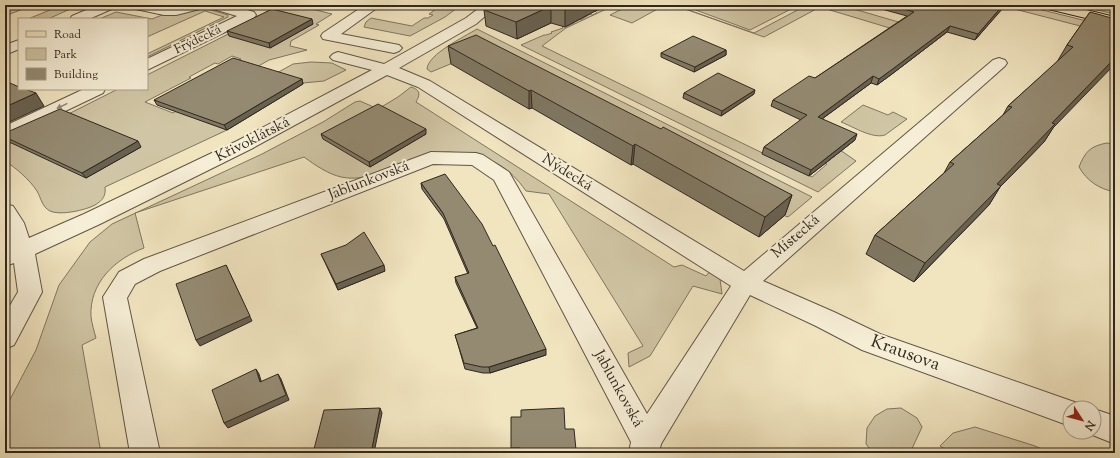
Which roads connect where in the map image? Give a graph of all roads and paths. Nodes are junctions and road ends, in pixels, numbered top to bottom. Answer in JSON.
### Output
{"nodes":[{"id":1,"x":109,"y":5,"type":"edge"},
{"id":2,"x":136,"y":5,"type":"edge"},
{"id":3,"x":199,"y":5,"type":"edge"},
{"id":4,"x":215,"y":5,"type":"edge"},
{"id":5,"x":374,"y":5,"type":"edge"},
{"id":6,"x":491,"y":5,"type":"edge"},
{"id":7,"x":1049,"y":5,"type":"edge"},
{"id":8,"x":78,"y":18,"type":"edge"},
{"id":9,"x":1115,"y":21,"type":"edge"},
{"id":10,"x":18,"y":44,"type":"edge"},
{"id":11,"x":394,"y":48,"type":"dead end"},
{"id":12,"x":5,"y":50,"type":"edge"},
{"id":13,"x":338,"y":58,"type":"dead end"},
{"id":14,"x":999,"y":63,"type":"dead end"},
{"id":15,"x":148,"y":64,"type":"edge"},
{"id":16,"x":387,"y":68,"type":"junction"},
{"id":17,"x":95,"y":90,"type":"edge"},
{"id":18,"x":5,"y":133,"type":"edge"},
{"id":19,"x":5,"y":211,"type":"edge"},
{"id":20,"x":14,"y":254,"type":"edge"},
{"id":21,"x":744,"y":283,"type":"junction"},
{"id":22,"x":5,"y":338,"type":"edge"},
{"id":23,"x":1062,"y":410,"type":"edge"},
{"id":24,"x":1102,"y":425,"type":"edge"},
{"id":25,"x":1115,"y":430,"type":"edge"},
{"id":26,"x":645,"y":447,"type":"edge"},
{"id":27,"x":145,"y":453,"type":"edge"}],
"edges":[{"from":1,"to":8,"type":"street"},
{"from":2,"to":3,"type":"street"},
{"from":4,"to":15,"type":"street","name":"Frýdecká"},
{"from":5,"to":11,"type":"street"},
{"from":6,"to":16,"type":"street","name":"Křivoklátská"},
{"from":7,"to":9,"type":"main road"},
{"from":10,"to":12,"type":"street"},
{"from":13,"to":16,"type":"street","name":"Nýdecká"},
{"from":14,"to":21,"type":"street","name":"Místecká"},
{"from":16,"to":20,"type":"street","name":"Křivoklátská"},
{"from":16,"to":21,"type":"street","name":"Nýdecká"},
{"from":17,"to":18,"type":"street","one_way":true},
{"from":19,"to":20,"type":"street"},
{"from":20,"to":22,"type":"street"},
{"from":21,"to":23,"type":"street","name":"Krausova"},
{"from":21,"to":26,"type":"street","name":"Místecká"},
{"from":24,"to":25,"type":"street"},
{"from":26,"to":27,"type":"street","name":"Jablunkovská"}]}
